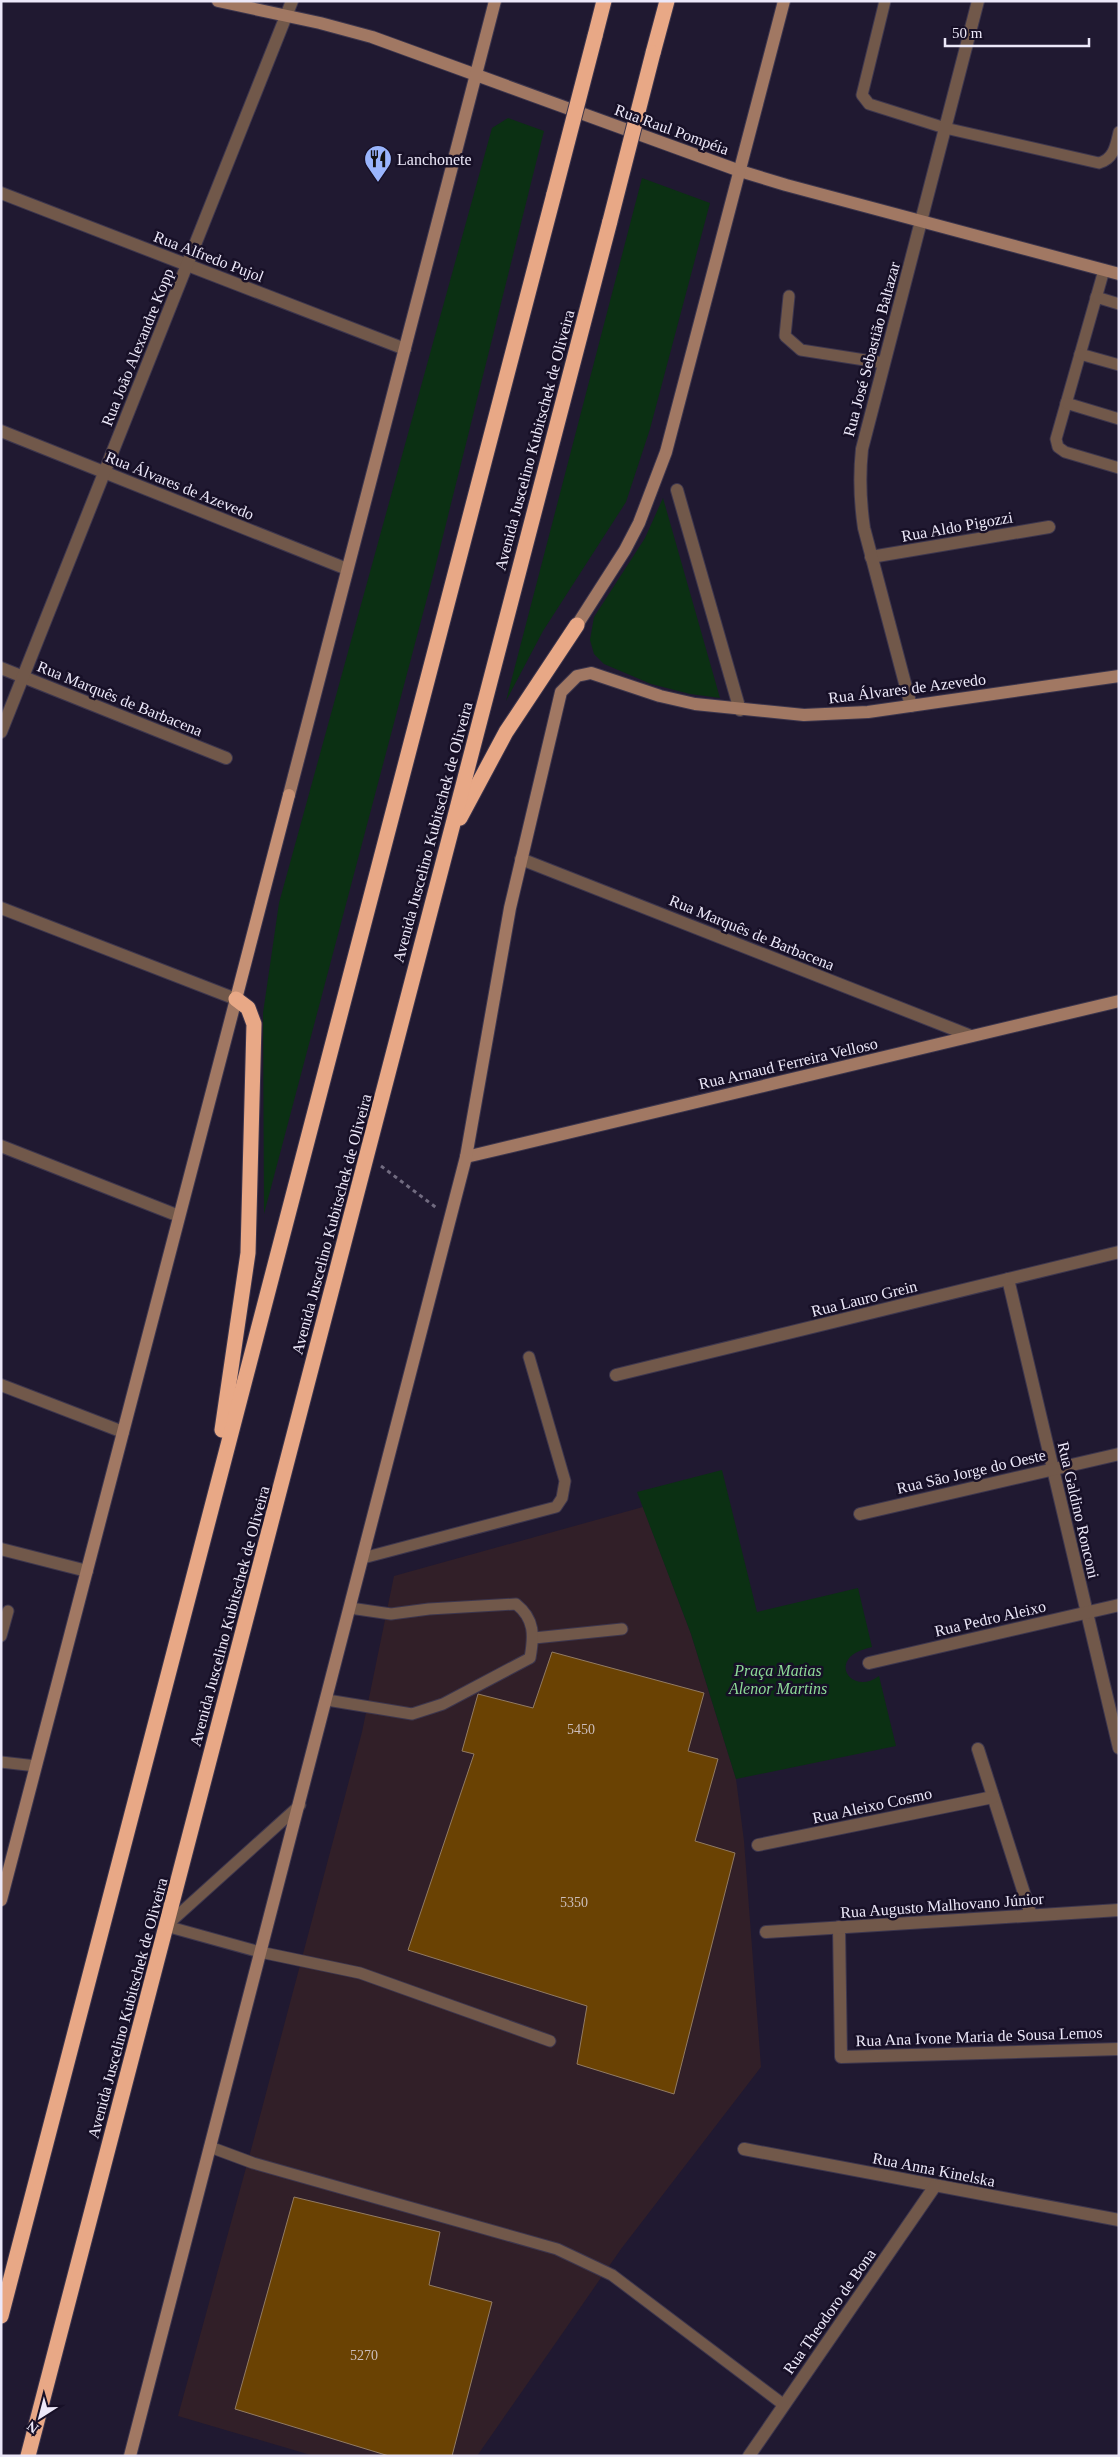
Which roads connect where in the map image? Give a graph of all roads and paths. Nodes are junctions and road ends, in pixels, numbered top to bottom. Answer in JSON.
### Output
{"nodes":[{"id":1,"x":218,"y":1,"type":"edge"},
{"id":2,"x":292,"y":1,"type":"edge"},
{"id":3,"x":495,"y":1,"type":"edge"},
{"id":4,"x":604,"y":1,"type":"edge"},
{"id":5,"x":667,"y":1,"type":"edge"},
{"id":6,"x":784,"y":1,"type":"edge"},
{"id":7,"x":885,"y":1,"type":"edge"},
{"id":8,"x":978,"y":1,"type":"edge"},
{"id":9,"x":286,"y":15,"type":"junction"},
{"id":10,"x":476,"y":75,"type":"junction"},
{"id":11,"x":945,"y":128,"type":"junction"},
{"id":12,"x":1119,"y":132,"type":"edge"},
{"id":13,"x":740,"y":171,"type":"junction"},
{"id":14,"x":1,"y":193,"type":"edge"},
{"id":15,"x":921,"y":221,"type":"junction"},
{"id":16,"x":187,"y":265,"type":"junction"},
{"id":17,"x":1104,"y":270,"type":"junction"},
{"id":18,"x":1119,"y":274,"type":"edge"},
{"id":19,"x":789,"y":296,"type":"dead end"},
{"id":20,"x":1096,"y":297,"type":"junction"},
{"id":21,"x":1119,"y":304,"type":"edge"},
{"id":22,"x":404,"y":349,"type":"junction"},
{"id":23,"x":1080,"y":354,"type":"junction"},
{"id":24,"x":884,"y":363,"type":"junction"},
{"id":25,"x":1119,"y":365,"type":"edge"},
{"id":26,"x":1066,"y":403,"type":"junction"},
{"id":27,"x":1112,"y":417,"type":"edge"},
{"id":28,"x":1,"y":431,"type":"edge"},
{"id":29,"x":1119,"y":468,"type":"edge"},
{"id":30,"x":104,"y":472,"type":"junction"},
{"id":31,"x":677,"y":490,"type":"dead end"},
{"id":32,"x":1049,"y":527,"type":"dead end"},
{"id":33,"x":871,"y":557,"type":"junction"},
{"id":34,"x":347,"y":569,"type":"junction"},
{"id":35,"x":577,"y":625,"type":"joint"},
{"id":36,"x":1,"y":668,"type":"edge"},
{"id":37,"x":23,"y":676,"type":"junction"},
{"id":38,"x":1119,"y":676,"type":"edge"},
{"id":39,"x":911,"y":706,"type":"junction"},
{"id":40,"x":740,"y":710,"type":"junction"},
{"id":41,"x":1,"y":732,"type":"edge"},
{"id":42,"x":226,"y":758,"type":"dead end"},
{"id":43,"x":447,"y":844,"type":"junction"},
{"id":44,"x":521,"y":859,"type":"junction"},
{"id":45,"x":1,"y":908,"type":"edge"},
{"id":46,"x":236,"y":999,"type":"junction"},
{"id":47,"x":1119,"y":1001,"type":"edge"},
{"id":48,"x":971,"y":1036,"type":"junction"},
{"id":49,"x":1,"y":1146,"type":"edge"},
{"id":50,"x":367,"y":1155,"type":"junction"},
{"id":51,"x":466,"y":1157,"type":"junction"},
{"id":52,"x":179,"y":1216,"type":"junction"},
{"id":53,"x":450,"y":1218,"type":"junction"},
{"id":54,"x":1119,"y":1252,"type":"edge"},
{"id":55,"x":1008,"y":1280,"type":"junction"},
{"id":56,"x":529,"y":1357,"type":"dead end"},
{"id":57,"x":616,"y":1375,"type":"dead end"},
{"id":58,"x":1,"y":1385,"type":"edge"},
{"id":59,"x":123,"y":1432,"type":"junction"},
{"id":60,"x":1119,"y":1454,"type":"edge"},
{"id":61,"x":1053,"y":1469,"type":"junction"},
{"id":62,"x":209,"y":1513,"type":"junction"},
{"id":63,"x":860,"y":1514,"type":"dead end"},
{"id":64,"x":1,"y":1549,"type":"edge"},
{"id":65,"x":363,"y":1558,"type":"junction"},
{"id":66,"x":87,"y":1571,"type":"junction"},
{"id":67,"x":1119,"y":1605,"type":"edge"},
{"id":68,"x":350,"y":1608,"type":"junction"},
{"id":69,"x":8,"y":1611,"type":"dead end"},
{"id":70,"x":1087,"y":1612,"type":"junction"},
{"id":71,"x":622,"y":1629,"type":"dead end"},
{"id":72,"x":1,"y":1636,"type":"edge"},
{"id":73,"x":534,"y":1638,"type":"junction"},
{"id":74,"x":869,"y":1663,"type":"dead end"},
{"id":75,"x":327,"y":1700,"type":"junction"},
{"id":76,"x":978,"y":1748,"type":"dead end"},
{"id":77,"x":1119,"y":1748,"type":"edge"},
{"id":78,"x":1,"y":1762,"type":"edge"},
{"id":79,"x":36,"y":1766,"type":"junction"},
{"id":80,"x":993,"y":1797,"type":"junction"},
{"id":81,"x":300,"y":1805,"type":"junction"},
{"id":82,"x":758,"y":1846,"type":"dead end"},
{"id":83,"x":1,"y":1900,"type":"edge"},
{"id":84,"x":1119,"y":1910,"type":"edge"},
{"id":85,"x":1031,"y":1915,"type":"junction"},
{"id":86,"x":166,"y":1926,"type":"junction"},
{"id":87,"x":839,"y":1927,"type":"junction"},
{"id":88,"x":766,"y":1932,"type":"dead end"},
{"id":89,"x":260,"y":1952,"type":"junction"},
{"id":90,"x":550,"y":2041,"type":"dead end"},
{"id":91,"x":1119,"y":2048,"type":"edge"},
{"id":92,"x":210,"y":2147,"type":"junction"},
{"id":93,"x":744,"y":2149,"type":"dead end"},
{"id":94,"x":936,"y":2186,"type":"junction"},
{"id":95,"x":1119,"y":2220,"type":"edge"},
{"id":96,"x":1,"y":2316,"type":"edge"},
{"id":97,"x":784,"y":2406,"type":"junction"},
{"id":98,"x":28,"y":2456,"type":"edge"},
{"id":99,"x":130,"y":2456,"type":"edge"},
{"id":100,"x":749,"y":2456,"type":"edge"}],
"edges":[{"from":1,"to":9,"type":"main road","name":"Rua Raul Pompéia"},
{"from":2,"to":9,"type":"street","name":"Rua João Alexandre Kopp"},
{"from":3,"to":10,"type":"main road"},
{"from":4,"to":62,"type":"highway","bridge":true},
{"from":5,"to":43,"type":"highway","name":"Avenida Juscelino Kubitschek de Oliveira","bridge":true},
{"from":6,"to":13,"type":"main road"},
{"from":7,"to":11,"type":"lane"},
{"from":8,"to":11,"type":"street","name":"Rua José Sebastião Baltazar"},
{"from":9,"to":10,"type":"main road","name":"Rua Raul Pompéia"},
{"from":9,"to":16,"type":"street","name":"Rua João Alexandre Kopp"},
{"from":10,"to":13,"type":"main road","name":"Rua Raul Pompéia"},
{"from":10,"to":22,"type":"main road"},
{"from":11,"to":12,"type":"lane"},
{"from":11,"to":15,"type":"street","name":"Rua José Sebastião Baltazar"},
{"from":13,"to":15,"type":"main road","name":"Rua Raul Pompéia"},
{"from":13,"to":35,"type":"main road"},
{"from":14,"to":16,"type":"street","name":"Rua Alfredo Pujol"},
{"from":15,"to":17,"type":"main road","name":"Rua Raul Pompéia"},
{"from":15,"to":24,"type":"street","name":"Rua José Sebastião Baltazar"},
{"from":16,"to":22,"type":"street","name":"Rua Alfredo Pujol"},
{"from":16,"to":30,"type":"street","name":"Rua João Alexandre Kopp"},
{"from":17,"to":18,"type":"main road","name":"Rua Raul Pompéia"},
{"from":17,"to":20,"type":"lane"},
{"from":19,"to":24,"type":"lane"},
{"from":20,"to":21,"type":"lane"},
{"from":20,"to":23,"type":"lane"},
{"from":22,"to":34,"type":"main road"},
{"from":23,"to":25,"type":"lane"},
{"from":23,"to":26,"type":"lane"},
{"from":24,"to":33,"type":"street","name":"Rua José Sebastião Baltazar"},
{"from":26,"to":27,"type":"lane"},
{"from":26,"to":29,"type":"lane"},
{"from":28,"to":30,"type":"street","name":"Rua Álvares de Azevedo"},
{"from":30,"to":34,"type":"street","name":"Rua Álvares de Azevedo"},
{"from":30,"to":37,"type":"street","name":"Rua João Alexandre Kopp"},
{"from":31,"to":40,"type":"street"},
{"from":32,"to":33,"type":"street","name":"Rua Aldo Pigozzi"},
{"from":33,"to":39,"type":"street","name":"Rua José Sebastião Baltazar"},
{"from":34,"to":46,"type":"main road"},
{"from":35,"to":43,"type":"highway"},
{"from":36,"to":37,"type":"street","name":"Rua Marquês de Barbacena"},
{"from":37,"to":41,"type":"street","name":"Rua João Alexandre Kopp"},
{"from":37,"to":42,"type":"street","name":"Rua Marquês de Barbacena"},
{"from":38,"to":39,"type":"main road","name":"Rua Álvares de Azevedo"},
{"from":39,"to":40,"type":"main road","name":"Rua Álvares de Azevedo"},
{"from":40,"to":44,"type":"main road","name":"Rua Álvares de Azevedo"},
{"from":43,"to":50,"type":"highway","name":"Avenida Juscelino Kubitschek de Oliveira"},
{"from":44,"to":48,"type":"street","name":"Rua Marquês de Barbacena"},
{"from":44,"to":51,"type":"main road"},
{"from":45,"to":46,"type":"street"},
{"from":46,"to":52,"type":"main road"},
{"from":46,"to":62,"type":"highway"},
{"from":47,"to":48,"type":"main road","name":"Rua Arnaud Ferreira Velloso"},
{"from":48,"to":51,"type":"main road","name":"Rua Arnaud Ferreira Velloso"},
{"from":49,"to":52,"type":"street"},
{"from":50,"to":53,"type":"path"},
{"from":50,"to":86,"type":"highway","name":"Avenida Juscelino Kubitschek de Oliveira"},
{"from":51,"to":53,"type":"main road"},
{"from":52,"to":59,"type":"main road"},
{"from":53,"to":65,"type":"main road"},
{"from":54,"to":55,"type":"street","name":"Rua Lauro Grein"},
{"from":55,"to":57,"type":"street","name":"Rua Lauro Grein"},
{"from":55,"to":61,"type":"street","name":"Rua Galdino Ronconi"},
{"from":56,"to":65,"type":"lane"},
{"from":58,"to":59,"type":"street"},
{"from":59,"to":66,"type":"main road"},
{"from":60,"to":61,"type":"street","name":"Rua São Jorge do Oeste"},
{"from":61,"to":63,"type":"street","name":"Rua São Jorge do Oeste"},
{"from":61,"to":70,"type":"street","name":"Rua Galdino Ronconi"},
{"from":62,"to":96,"type":"highway"},
{"from":64,"to":66,"type":"street"},
{"from":65,"to":68,"type":"main road"},
{"from":66,"to":79,"type":"main road"},
{"from":67,"to":70,"type":"street","name":"Rua Pedro Aleixo"},
{"from":68,"to":73,"type":"lane"},
{"from":68,"to":75,"type":"main road"},
{"from":69,"to":72,"type":"lane"},
{"from":70,"to":74,"type":"street","name":"Rua Pedro Aleixo"},
{"from":70,"to":77,"type":"street","name":"Rua Galdino Ronconi"},
{"from":71,"to":73,"type":"lane"},
{"from":73,"to":75,"type":"lane"},
{"from":75,"to":81,"type":"main road"},
{"from":76,"to":80,"type":"street"},
{"from":78,"to":79,"type":"lane"},
{"from":79,"to":83,"type":"main road"},
{"from":80,"to":82,"type":"street","name":"Rua Aleixo Cosmo"},
{"from":80,"to":85,"type":"street"},
{"from":81,"to":86,"type":"lane"},
{"from":81,"to":89,"type":"main road"},
{"from":84,"to":85,"type":"street","name":"Rua Augusto Malhovano Júnior"},
{"from":85,"to":87,"type":"street","name":"Rua Augusto Malhovano Júnior"},
{"from":86,"to":89,"type":"lane"},
{"from":86,"to":98,"type":"highway","name":"Avenida Juscelino Kubitschek de Oliveira"},
{"from":87,"to":88,"type":"street","name":"Rua Augusto Malhovano Júnior"},
{"from":87,"to":91,"type":"street","name":"Rua Ana Ivone Maria de Sousa Lemos"},
{"from":89,"to":90,"type":"lane"},
{"from":89,"to":92,"type":"main road"},
{"from":92,"to":97,"type":"lane"},
{"from":92,"to":99,"type":"main road"},
{"from":93,"to":94,"type":"street","name":"Rua Anna Kinelska"},
{"from":94,"to":95,"type":"street","name":"Rua Anna Kinelska"},
{"from":94,"to":97,"type":"street","name":"Rua Theodoro de Bona"},
{"from":97,"to":100,"type":"street","name":"Rua Theodoro de Bona"}]}
